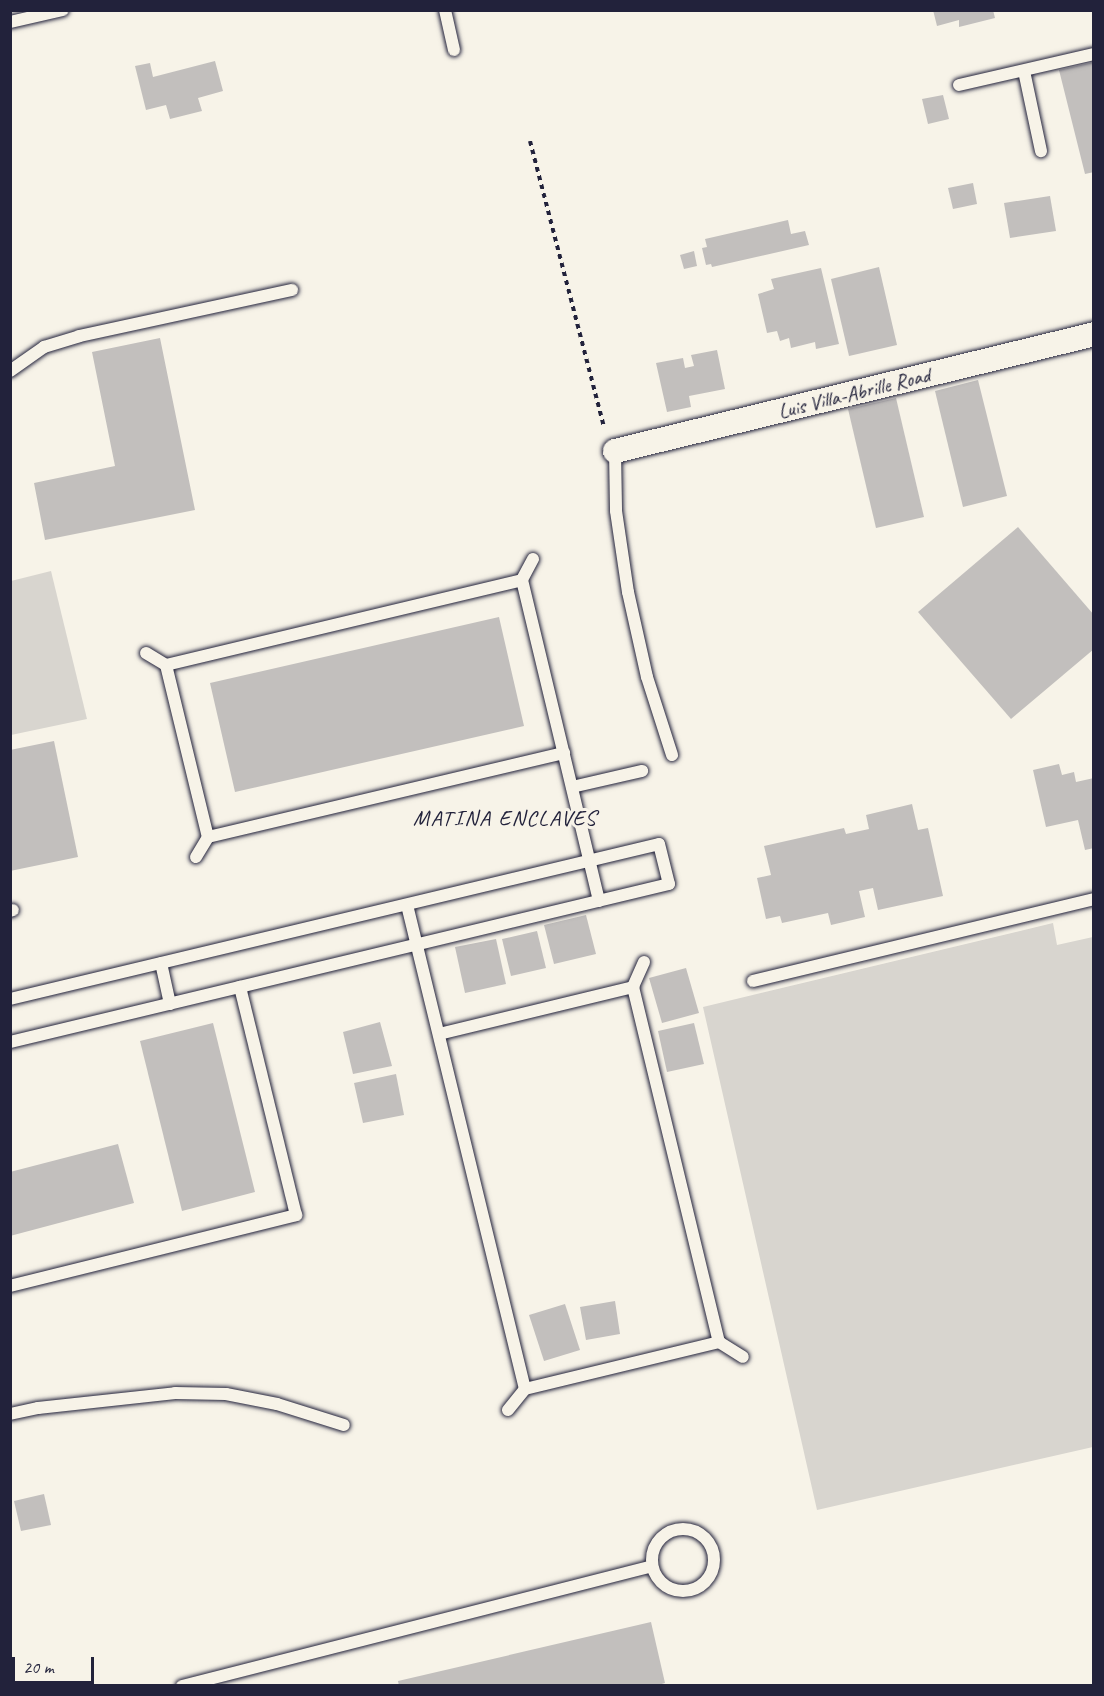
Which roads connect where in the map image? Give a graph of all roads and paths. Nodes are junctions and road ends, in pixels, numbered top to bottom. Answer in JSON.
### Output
{"nodes":[{"id":1,"x":63,"y":10,"type":"edge"},
{"id":2,"x":445,"y":10,"type":"edge"},
{"id":3,"x":10,"y":22,"type":"edge"},
{"id":4,"x":454,"y":50,"type":"dead end"},
{"id":5,"x":1094,"y":54,"type":"edge"},
{"id":6,"x":1024,"y":71,"type":"junction"},
{"id":7,"x":959,"y":85,"type":"dead end"},
{"id":8,"x":530,"y":141,"type":"dead end"},
{"id":9,"x":1041,"y":151,"type":"dead end"},
{"id":10,"x":292,"y":290,"type":"dead end"},
{"id":11,"x":1094,"y":334,"type":"edge"},
{"id":12,"x":10,"y":371,"type":"edge"},
{"id":13,"x":615,"y":451,"type":"junction"},
{"id":14,"x":533,"y":559,"type":"dead end"},
{"id":15,"x":522,"y":580,"type":"junction"},
{"id":16,"x":146,"y":653,"type":"dead end"},
{"id":17,"x":166,"y":665,"type":"junction"},
{"id":18,"x":564,"y":753,"type":"junction"},
{"id":19,"x":672,"y":755,"type":"dead end"},
{"id":20,"x":642,"y":771,"type":"dead end"},
{"id":21,"x":572,"y":787,"type":"junction"},
{"id":22,"x":208,"y":837,"type":"junction"},
{"id":23,"x":196,"y":857,"type":"dead end"},
{"id":24,"x":589,"y":861,"type":"junction"},
{"id":25,"x":1094,"y":899,"type":"edge"},
{"id":26,"x":599,"y":901,"type":"junction"},
{"id":27,"x":408,"y":904,"type":"junction"},
{"id":28,"x":417,"y":945,"type":"junction"},
{"id":29,"x":644,"y":962,"type":"dead end"},
{"id":30,"x":160,"y":963,"type":"junction"},
{"id":31,"x":753,"y":981,"type":"dead end"},
{"id":32,"x":240,"y":987,"type":"junction"},
{"id":33,"x":633,"y":987,"type":"junction"},
{"id":34,"x":10,"y":999,"type":"edge"},
{"id":35,"x":170,"y":1004,"type":"junction"},
{"id":36,"x":439,"y":1034,"type":"junction"},
{"id":37,"x":10,"y":1042,"type":"edge"},
{"id":38,"x":10,"y":1287,"type":"edge"},
{"id":39,"x":719,"y":1342,"type":"junction"},
{"id":40,"x":743,"y":1357,"type":"dead end"},
{"id":41,"x":525,"y":1389,"type":"junction"},
{"id":42,"x":508,"y":1410,"type":"dead end"},
{"id":43,"x":10,"y":1414,"type":"edge"},
{"id":44,"x":345,"y":1425,"type":"dead end"},
{"id":45,"x":652,"y":1566,"type":"junction"},
{"id":46,"x":182,"y":1686,"type":"edge"}],
"edges":[{"from":1,"to":3,"type":"lane"},
{"from":2,"to":4,"type":"lane"},
{"from":5,"to":6,"type":"lane"},
{"from":6,"to":7,"type":"lane"},
{"from":6,"to":9,"type":"lane"},
{"from":8,"to":13,"type":"path"},
{"from":10,"to":12,"type":"lane"},
{"from":11,"to":13,"type":"street","name":"Luis Villa-Abrille Road"},
{"from":13,"to":19,"type":"lane"},
{"from":14,"to":15,"type":"lane"},
{"from":15,"to":17,"type":"lane"},
{"from":15,"to":18,"type":"lane"},
{"from":16,"to":17,"type":"lane"},
{"from":17,"to":22,"type":"lane"},
{"from":18,"to":21,"type":"lane"},
{"from":18,"to":22,"type":"lane"},
{"from":20,"to":21,"type":"lane"},
{"from":21,"to":24,"type":"lane"},
{"from":22,"to":23,"type":"lane"},
{"from":24,"to":26,"type":"lane"},
{"from":24,"to":26,"type":"lane"},
{"from":24,"to":27,"type":"lane"},
{"from":25,"to":31,"type":"lane"},
{"from":26,"to":28,"type":"lane"},
{"from":27,"to":28,"type":"lane"},
{"from":27,"to":30,"type":"lane"},
{"from":28,"to":32,"type":"lane"},
{"from":28,"to":36,"type":"lane"},
{"from":29,"to":33,"type":"lane"},
{"from":30,"to":34,"type":"lane"},
{"from":30,"to":35,"type":"lane"},
{"from":32,"to":35,"type":"lane"},
{"from":32,"to":38,"type":"lane"},
{"from":33,"to":36,"type":"lane"},
{"from":33,"to":39,"type":"lane"},
{"from":35,"to":37,"type":"lane"},
{"from":36,"to":41,"type":"lane"},
{"from":39,"to":40,"type":"lane"},
{"from":39,"to":41,"type":"lane"},
{"from":41,"to":42,"type":"lane"},
{"from":43,"to":44,"type":"lane"},
{"from":45,"to":45,"type":"lane"},
{"from":45,"to":46,"type":"lane"}]}
